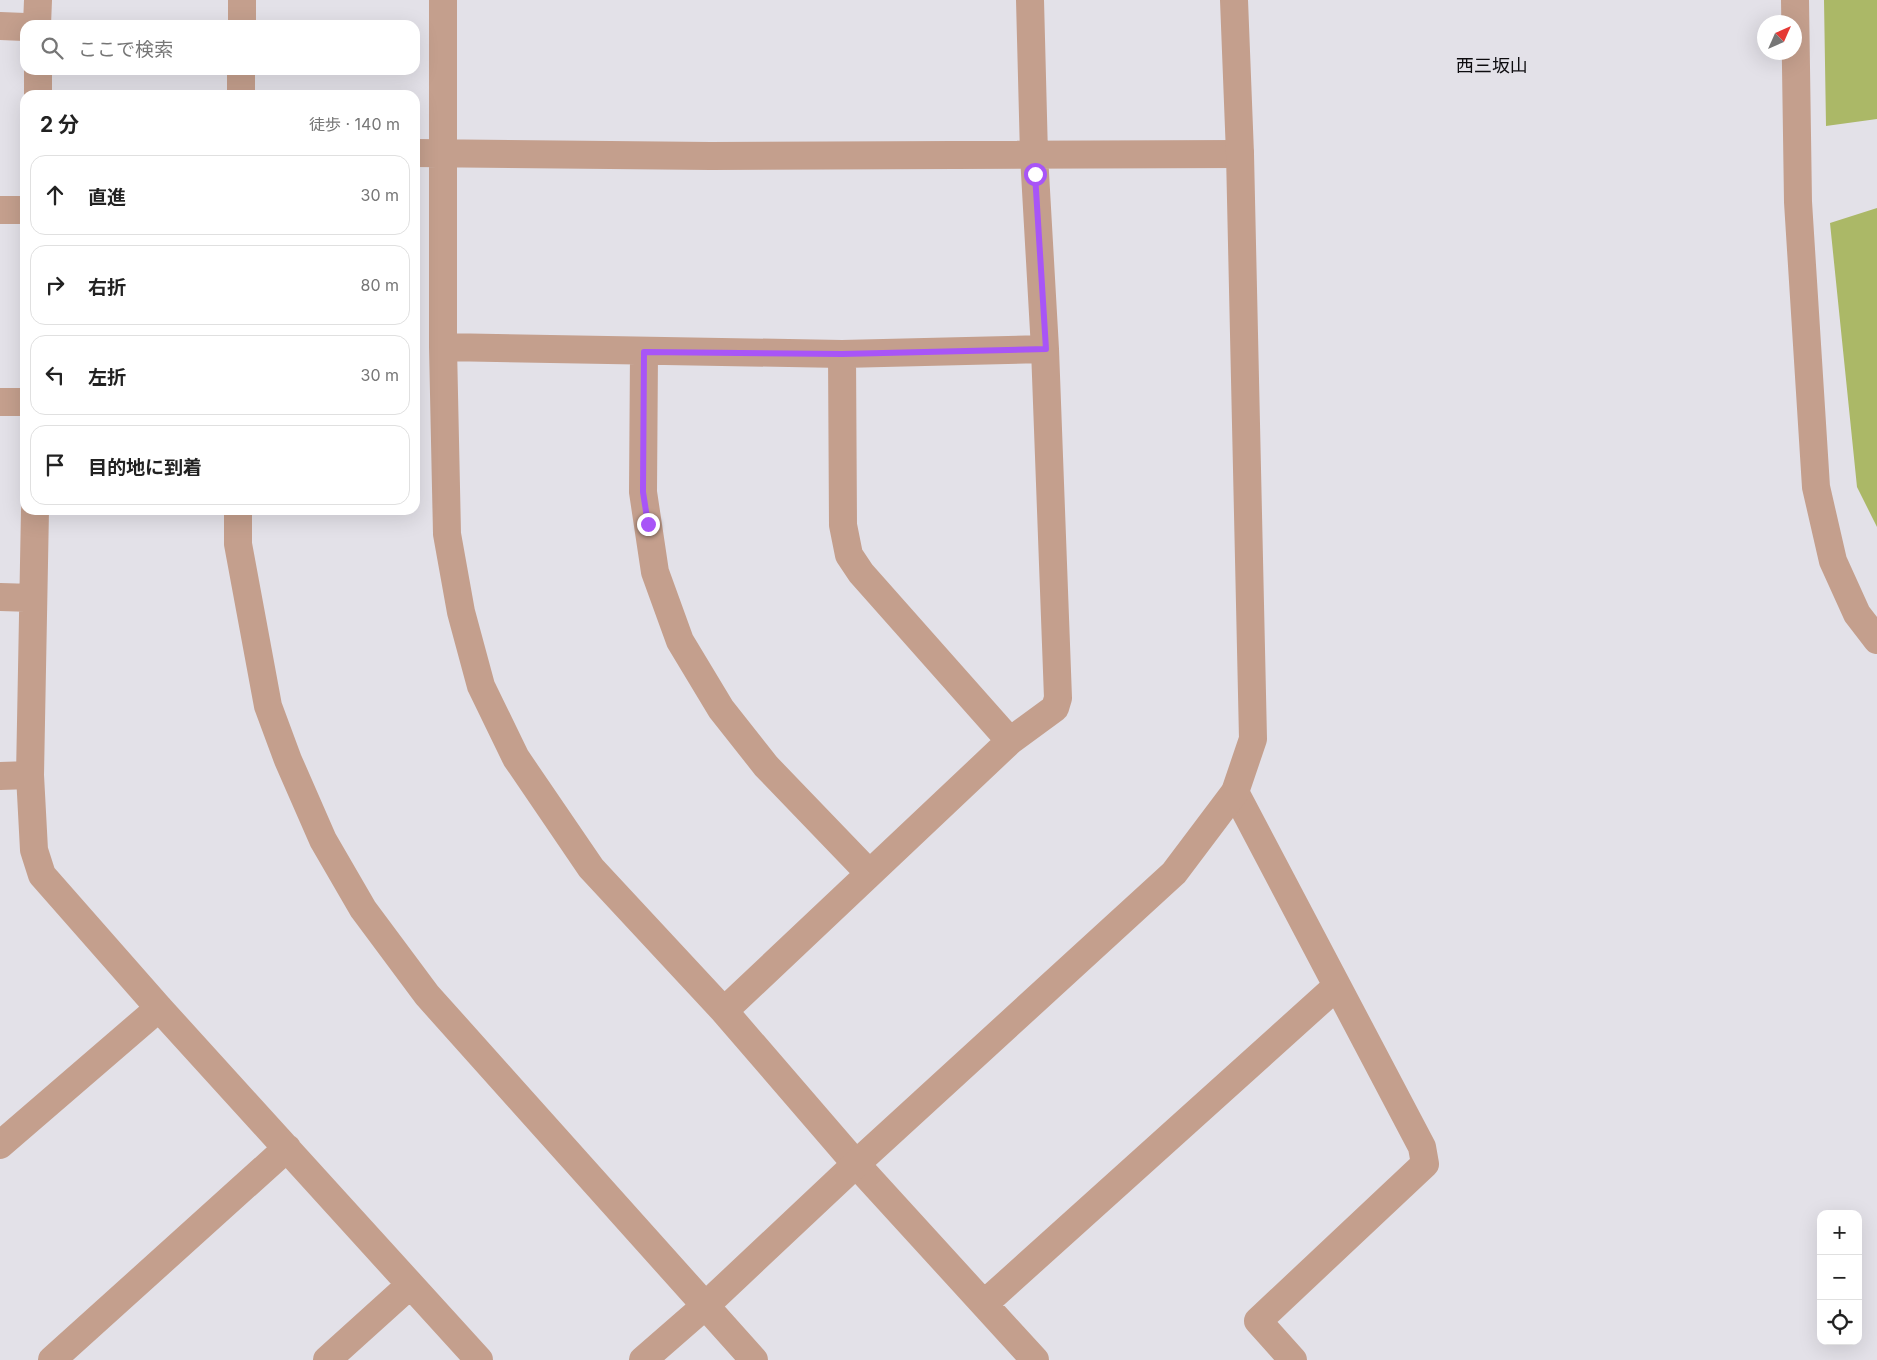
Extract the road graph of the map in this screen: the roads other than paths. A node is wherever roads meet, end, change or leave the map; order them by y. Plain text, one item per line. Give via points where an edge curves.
1 (38, 0) edge
2 (242, 0) edge
3 (443, 0) edge
4 (1030, 0) edge
5 (1234, 0) edge
6 (1795, 0) edge
7 (38, 20) edge
8 (242, 20) edge
9 (0, 26) edge
10 (20, 27) edge
11 (38, 75) edge
12 (241, 75) edge
13 (38, 90) edge
14 (241, 90) edge
15 (443, 152) junction
16 (420, 153) edge
17 (1240, 154) junction
18 (1034, 155) junction
19 (0, 210) edge
20 (20, 210) edge
21 (443, 347) junction
22 (1046, 349) junction
23 (644, 352) junction
24 (842, 354) junction
25 (0, 402) edge
26 (20, 402) edge
27 (35, 515) edge
28 (238, 515) edge
29 (0, 598) edge
30 (33, 598) junction
31 (1877, 640) edge
32 (1010, 741) junction
33 (30, 775) junction
34 (0, 776) edge
35 (1235, 792) junction
36 (869, 874) junction
37 (1337, 986) junction
38 (159, 1008) junction
39 (724, 1012) junction
40 (0, 1146) edge
41 (287, 1148) junction
42 (856, 1164) junction
43 (410, 1285) junction
44 (984, 1304) junction
45 (705, 1306) junction
46 (52, 1360) edge
47 (327, 1360) edge
48 (479, 1360) edge
49 (643, 1360) edge
50 (754, 1360) edge
51 (1035, 1360) edge
52 (1293, 1360) edge

1 - 7 street
2 - 8 street
3 - 15 street
4 - 18 street
5 - 17 street
6 - 31 street via 1798,202 1816,487 1833,561 1857,614
9 - 10 street
11 - 13 street
12 - 14 street
15 - 16 street
15 - 18 street via 711,156
15 - 21 street
17 - 18 street
17 - 35 street via 1253,739
18 - 22 street
19 - 20 street
21 - 23 street
21 - 39 street via 447,534 460,612 481,686 516,758 591,868
22 - 24 street
22 - 32 street via 1058,698 1056,708
23 - 24 street
23 - 36 street via 643,492 656,572 680,640 721,709 766,766
24 - 32 street via 843,525 849,555 860,573
25 - 26 street
27 - 30 street
28 - 45 street via 238,544 268,706 323,840 363,909 427,995
29 - 30 street
30 - 33 street
32 - 36 street
33 - 34 street
33 - 38 street via 34,850 42,875
35 - 37 street
35 - 42 street via 1174,873
36 - 39 street
37 - 44 street
37 - 52 street via 1422,1147 1425,1164 1258,1321
38 - 40 street
38 - 41 street
39 - 42 street
41 - 43 street
41 - 46 street
42 - 44 street
42 - 45 street
43 - 47 street
43 - 48 street
44 - 51 street
45 - 49 street
45 - 50 street

